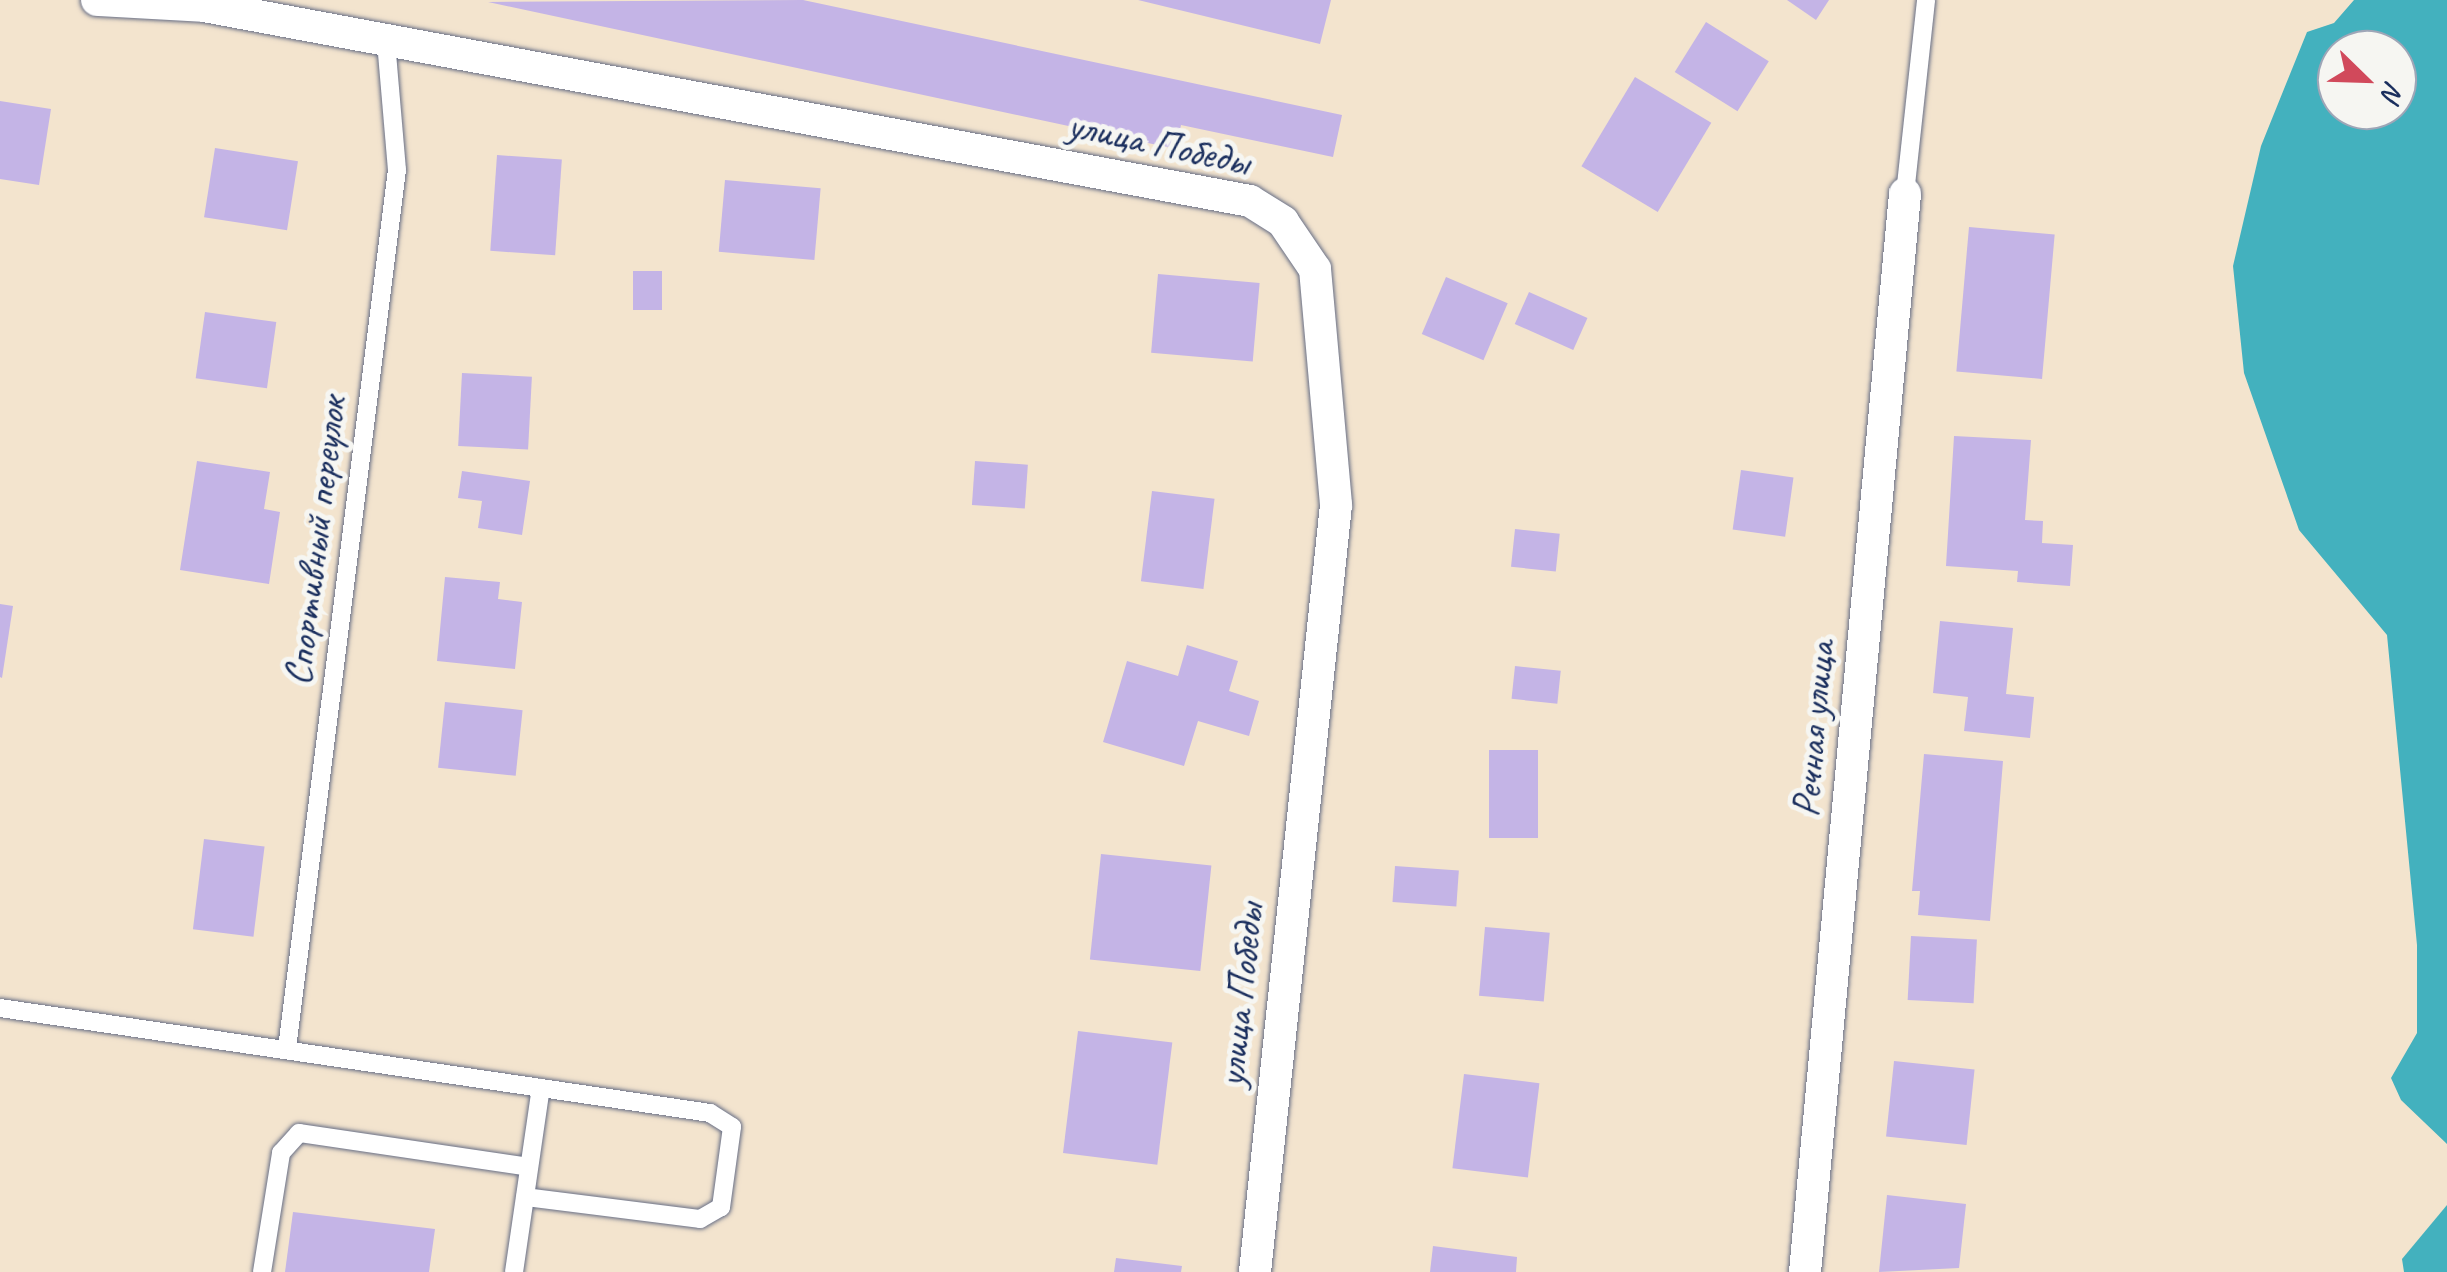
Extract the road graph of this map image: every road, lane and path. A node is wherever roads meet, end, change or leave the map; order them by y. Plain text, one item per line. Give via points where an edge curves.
1 (98, 0) edge
2 (1926, 0) edge
3 (204, 3) edge
4 (386, 41) junction
5 (1905, 194) joint
6 (0, 1008) edge
7 (287, 1048) junction
8 (541, 1088) junction
9 (529, 1167) junction
10 (525, 1197) junction
11 (262, 1272) edge
12 (514, 1272) edge
13 (1255, 1272) edge
14 (1805, 1272) edge

1 - 3 street, улица Победы
2 - 5 lane
3 - 4 street, улица Победы
4 - 7 lane, Спортивный переулок via 398,170
4 - 13 street, улица Победы via 1250,201 1282,222 1315,269 1336,505
5 - 14 street, Речная улица
6 - 7 lane
7 - 8 lane
8 - 9 lane
8 - 10 lane via 710,1113 732,1127 721,1206 700,1220
9 - 10 lane
9 - 11 lane via 300,1133 280,1154
10 - 12 lane

